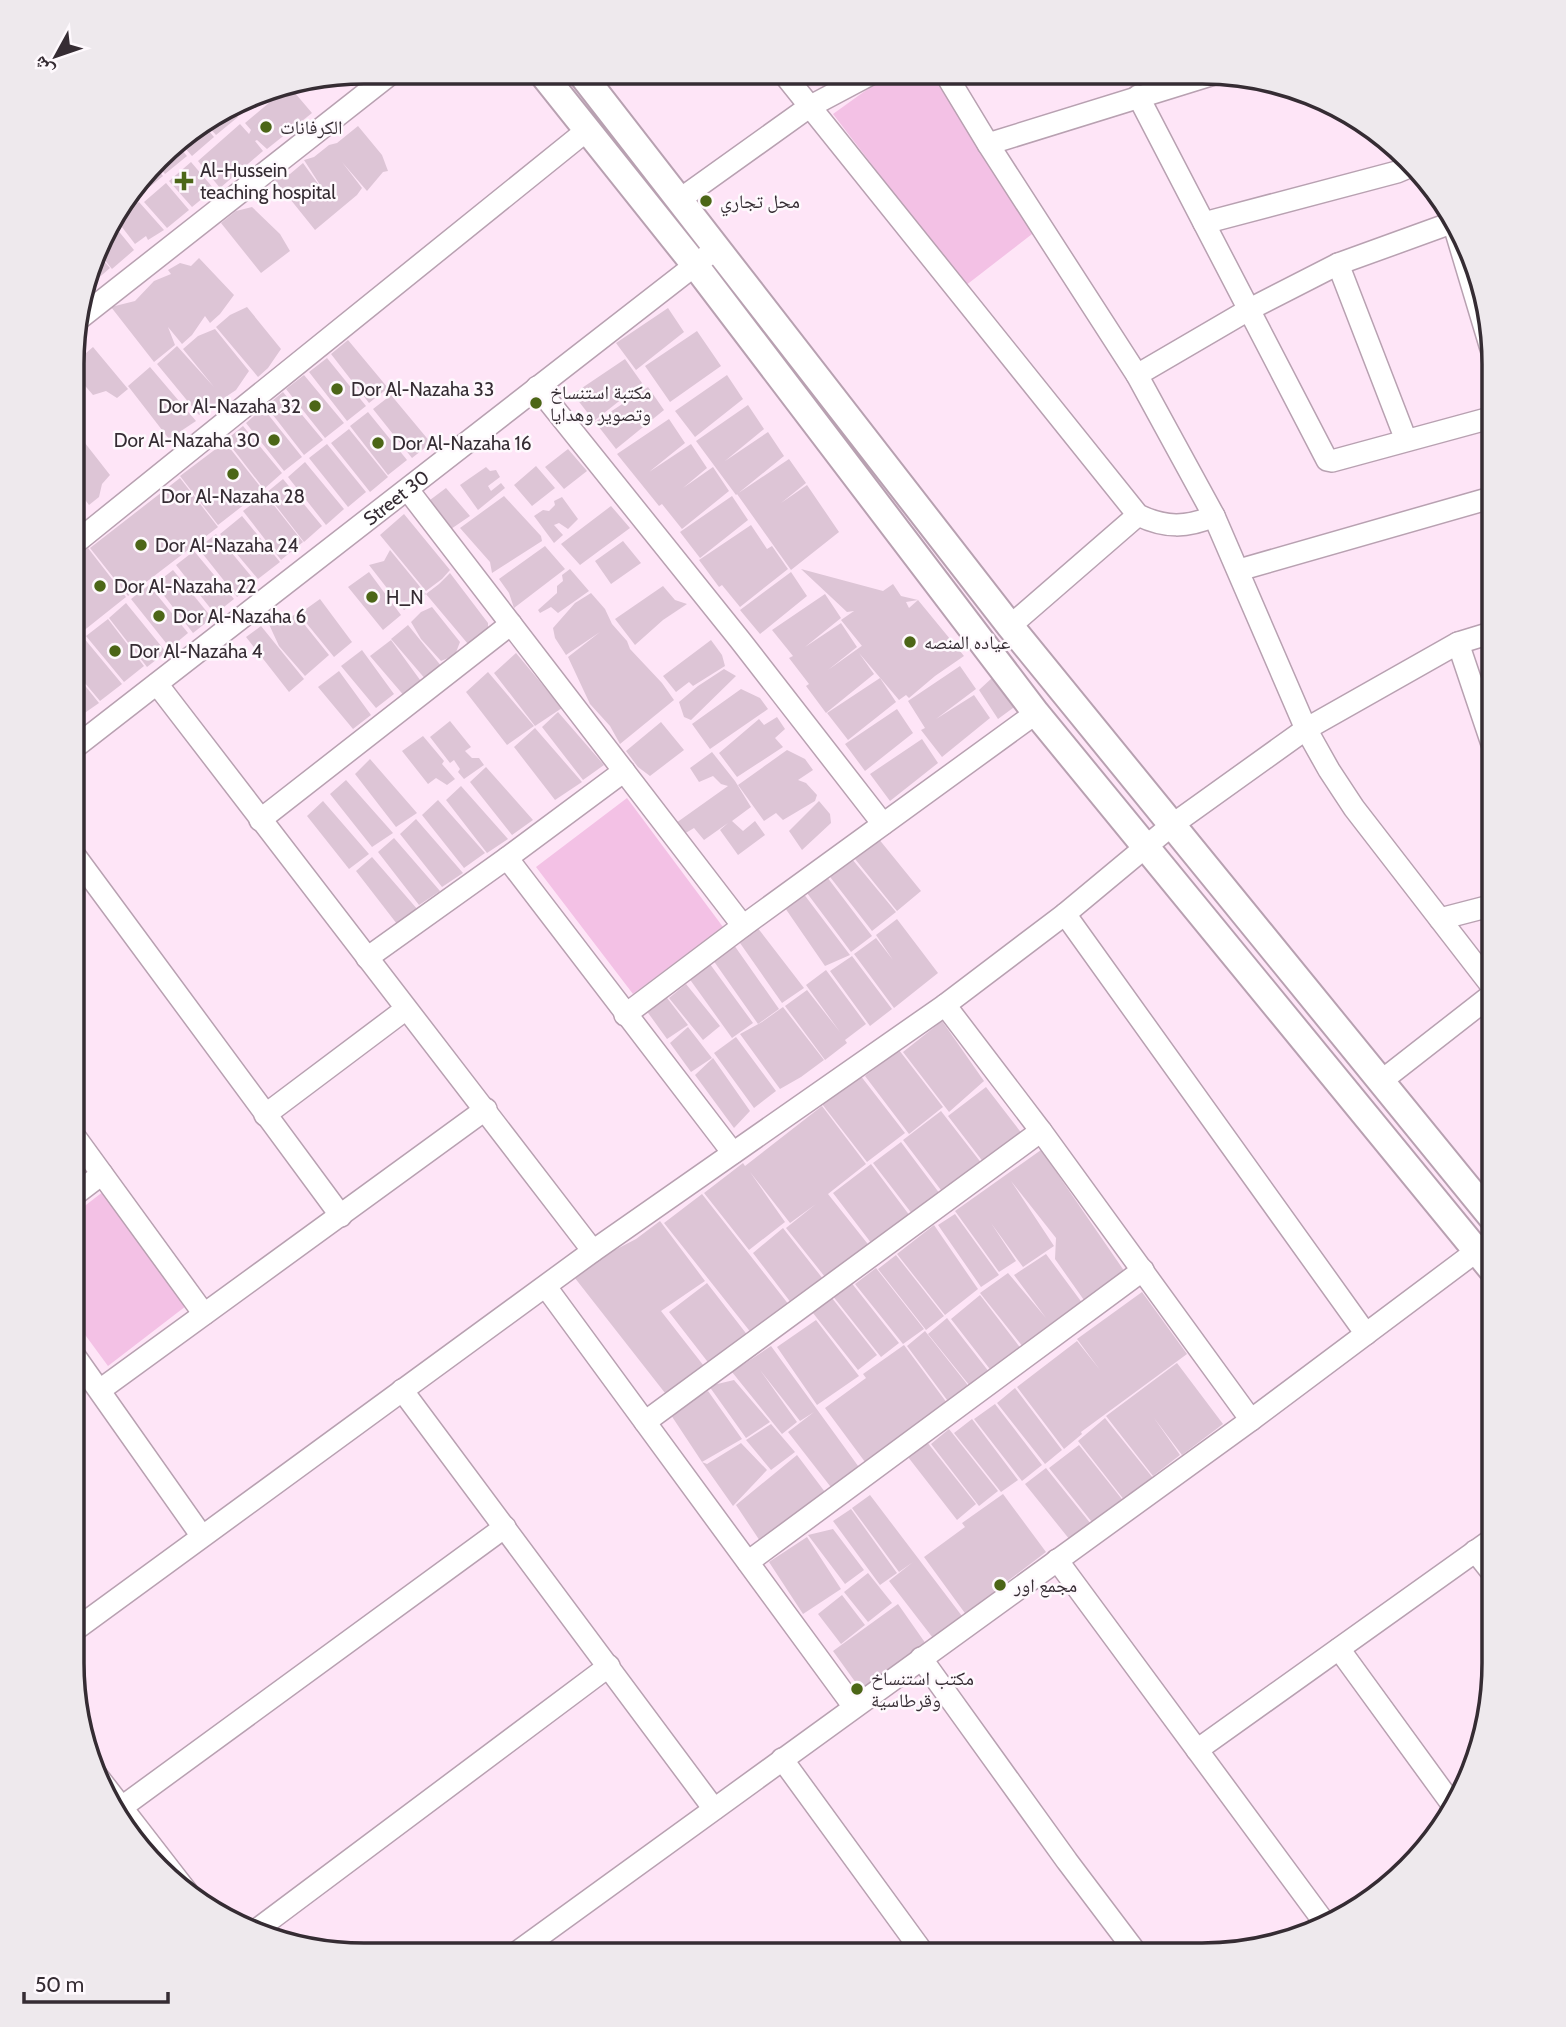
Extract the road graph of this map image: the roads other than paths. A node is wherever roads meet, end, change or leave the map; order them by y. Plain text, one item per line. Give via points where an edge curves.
1 (378, 84) edge
2 (550, 84) edge
3 (589, 84) edge
4 (791, 84) edge
5 (852, 84) edge
6 (951, 84) edge
7 (1179, 84) edge
8 (1138, 96) junction
9 (809, 107) junction
10 (586, 131) junction
11 (988, 144) junction
12 (1403, 169) edge
13 (679, 200) junction
14 (1204, 223) junction
15 (1446, 225) edge
16 (717, 248) junction
17 (1338, 264) junction
18 (695, 265) junction
19 (1250, 309) junction
20 (89, 311) edge
21 (1138, 375) junction
22 (537, 387) junction
23 (1482, 420) edge
24 (1406, 440) junction
25 (408, 490) junction
26 (1482, 501) edge
27 (1138, 515) junction
28 (1214, 516) junction
29 (84, 536) edge
30 (1239, 570) junction
31 (512, 624) junction
32 (1010, 626) junction
33 (1482, 636) edge
34 (1458, 643) junction
35 (157, 684) junction
36 (1036, 713) junction
37 (1482, 714) edge
38 (1306, 729) junction
39 (84, 740) edge
40 (624, 771) junction
41 (260, 820) junction
42 (883, 824) junction
43 (1172, 825) junction
44 (1145, 848) junction
45 (506, 859) junction
46 (84, 868) edge
47 (1482, 908) edge
48 (1065, 914) junction
49 (1440, 919) junction
50 (743, 926) junction
51 (367, 958) junction
52 (1482, 975) edge
53 (1482, 1001) edge
54 (945, 1004) junction
55 (406, 1010) junction
56 (625, 1015) junction
57 (1380, 1082) junction
58 (486, 1110) junction
59 (265, 1115) junction
60 (1041, 1131) junction
61 (84, 1149) edge
62 (733, 1153) junction
63 (102, 1174) junction
64 (84, 1188) edge
65 (1482, 1205) edge
66 (341, 1216) junction
67 (1482, 1247) edge
68 (593, 1251) junction
69 (1482, 1258) edge
70 (1143, 1270) junction
71 (545, 1287) junction
72 (204, 1314) junction
73 (1366, 1334) junction
74 (84, 1368) edge
75 (100, 1390) junction
76 (402, 1390) junction
77 (1251, 1420) junction
78 (645, 1422) junction
79 (505, 1527) junction
80 (201, 1535) junction
81 (1482, 1546) edge
82 (1475, 1551) junction
83 (1057, 1560) junction
84 (1482, 1560) edge
85 (748, 1562) junction
86 (84, 1623) edge
87 (1339, 1649) junction
88 (920, 1658) junction
89 (609, 1666) junction
90 (854, 1707) junction
91 (1197, 1750) junction
92 (782, 1759) junction
93 (1447, 1798) edge
94 (123, 1806) edge
95 (714, 1809) junction
96 (130, 1818) edge
97 (155, 1850) edge
98 (1320, 1917) edge
99 (264, 1924) edge
100 (530, 1943) edge
101 (915, 1943) edge
102 (1129, 1943) edge

1 - 20 street
2 - 10 street
3 - 13 street
4 - 9 street
5 - 9 street
6 - 11 street
7 - 8 street
8 - 11 street
8 - 14 street
9 - 13 street
9 - 27 street
10 - 18 street
10 - 29 street
11 - 21 street
12 - 14 street
13 - 16 street
14 - 19 street
15 - 17 street
16 - 18 street, Street 30
16 - 32 street
17 - 19 street
17 - 24 street
18 - 22 street, Street 30
18 - 36 street
19 - 21 street
19 - 24 street via 1327,460
21 - 28 street
22 - 25 street, Street 30
22 - 42 street
23 - 24 street
25 - 31 street
25 - 35 street, Street 30
26 - 30 street
27 - 28 street via 1168,526
27 - 32 street
28 - 30 street
30 - 38 street
31 - 40 street
31 - 41 street
32 - 43 street
33 - 34 street
34 - 37 street
34 - 38 street
35 - 39 street, Street 30
35 - 41 street
36 - 42 street
36 - 44 street
38 - 43 street
38 - 49 street via 1354,808
40 - 45 street
40 - 50 street
41 - 51 street
42 - 50 street
43 - 44 street
43 - 57 street
44 - 48 street
44 - 67 street
45 - 51 street
45 - 56 street
46 - 59 street
47 - 49 street
48 - 54 street
48 - 73 street
49 - 52 street
50 - 56 street
51 - 55 street
53 - 57 street
54 - 60 street
54 - 62 street
55 - 58 street
55 - 59 street
56 - 62 street
57 - 65 street
58 - 66 street
58 - 68 street
59 - 66 street
60 - 70 street
60 - 78 street
61 - 63 street
62 - 68 street
63 - 64 street
63 - 72 street
66 - 72 street
68 - 71 street
69 - 73 street
70 - 77 street
70 - 85 street
71 - 76 street
71 - 78 street
72 - 75 street
73 - 77 street
74 - 75 street
75 - 80 street
76 - 79 street
76 - 80 street
77 - 83 street
78 - 85 street
79 - 89 street
79 - 94 street
80 - 86 street
81 - 82 street
82 - 84 street
82 - 87 street
83 - 88 street
83 - 91 street
85 - 90 street
87 - 91 street
87 - 93 street
88 - 90 street
88 - 102 street
89 - 95 street
89 - 99 street
90 - 92 street
91 - 98 street
92 - 95 street
92 - 101 street
95 - 100 street
96 - 97 street

